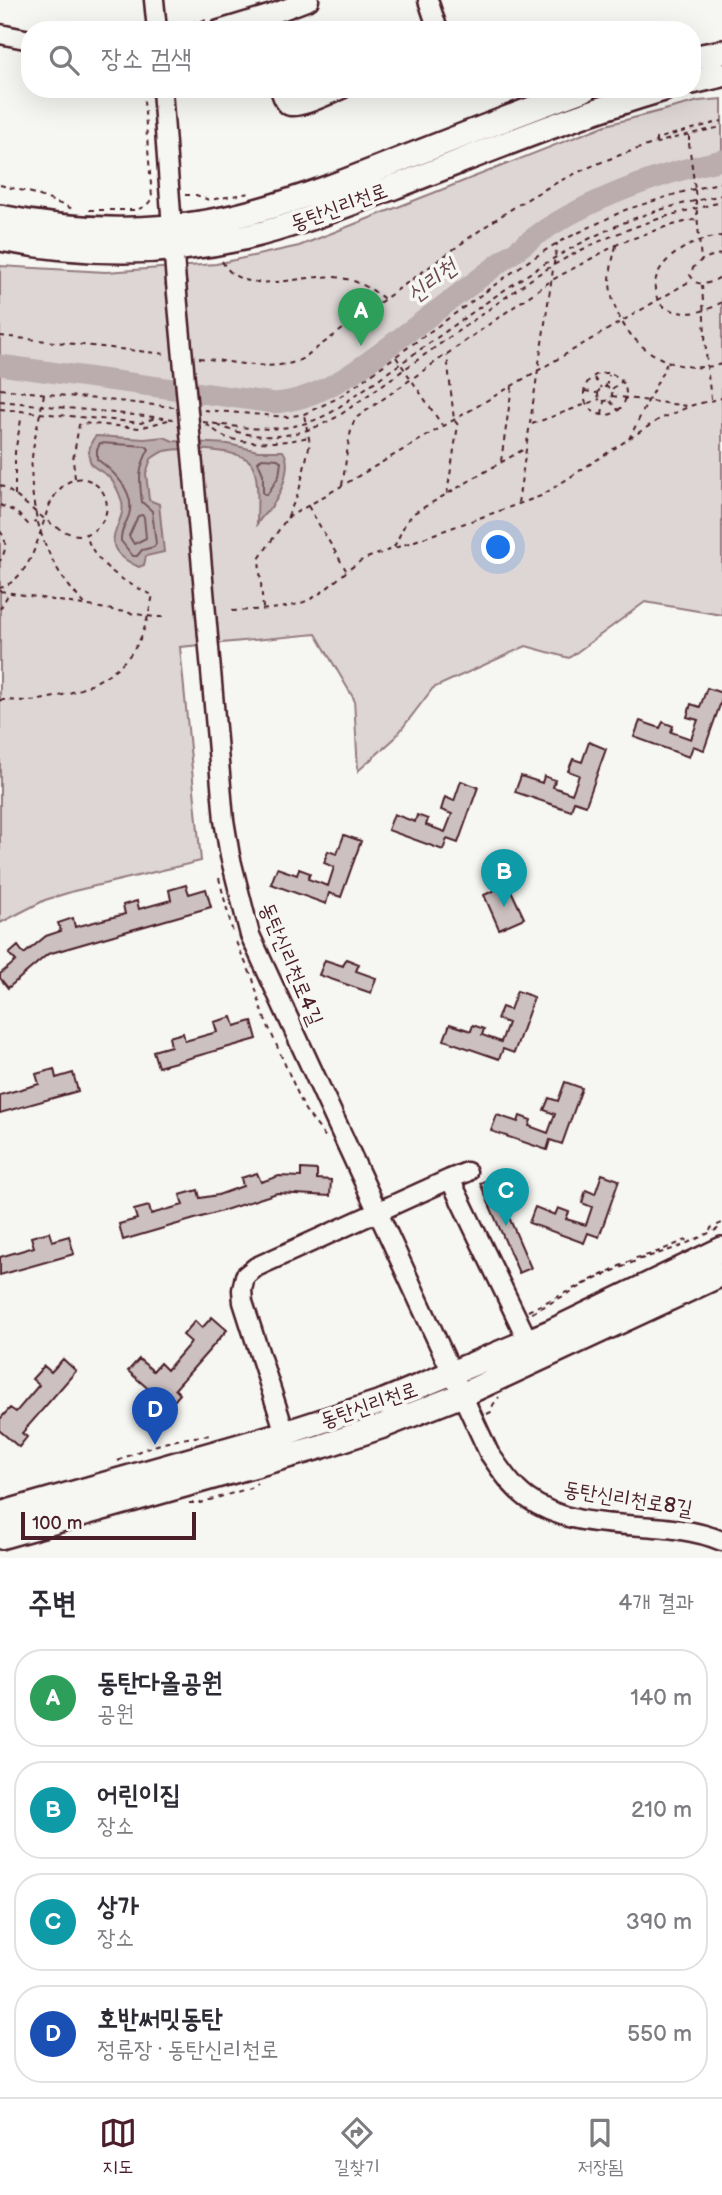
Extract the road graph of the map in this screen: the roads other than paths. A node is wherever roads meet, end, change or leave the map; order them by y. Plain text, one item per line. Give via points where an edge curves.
1 (155, 0) edge
2 (309, 0) edge
3 (428, 0) edge
4 (156, 21) edge
5 (268, 21) edge
6 (435, 21) edge
7 (4, 31) edge
8 (21, 37) edge
9 (722, 52) edge
10 (701, 56) edge
11 (722, 75) edge
12 (701, 80) edge
13 (163, 98) edge
14 (283, 98) edge
15 (320, 98) edge
16 (561, 98) edge
17 (636, 98) edge
18 (0, 216) edge
19 (174, 237) junction
20 (0, 239) edge
21 (467, 1172) dead end
22 (450, 1179) junction
23 (379, 1212) junction
24 (716, 1241) edge
25 (722, 1274) edge
26 (528, 1341) junction
27 (457, 1384) junction
28 (285, 1433) junction
29 (0, 1514) edge
30 (0, 1537) edge
31 (722, 1541) edge

1 - 4 street
2 - 5 street
3 - 6 street
7 - 8 street
9 - 10 main road
11 - 12 main road
13 - 19 street, 동탄신리천로4길
14 - 15 street via 297,107
16 - 19 main road, 동탄신리천로 via 294,199
17 - 19 main road, 동탄신리천로 via 293,225 242,238
18 - 19 main road, 동탄신리천로
19 - 20 main road, 동탄신리천로 via 119,251
19 - 23 street, 동탄신리천로4길, bridge via 224,820 238,891 250,934
21 - 22 street
22 - 23 street
22 - 26 street
23 - 27 street, 동탄신리천로4길
23 - 28 street via 245,1276 243,1303
24 - 26 main road, 동탄신리천로
25 - 27 main road, 동탄신리천로
26 - 27 main road, 동탄신리천로
27 - 28 main road, 동탄신리천로 via 384,1401
27 - 30 main road, 동탄신리천로 via 383,1426
27 - 31 street, 동탄신리천로8길 via 489,1453 527,1498 571,1517 681,1530
28 - 29 main road, 동탄신리천로

